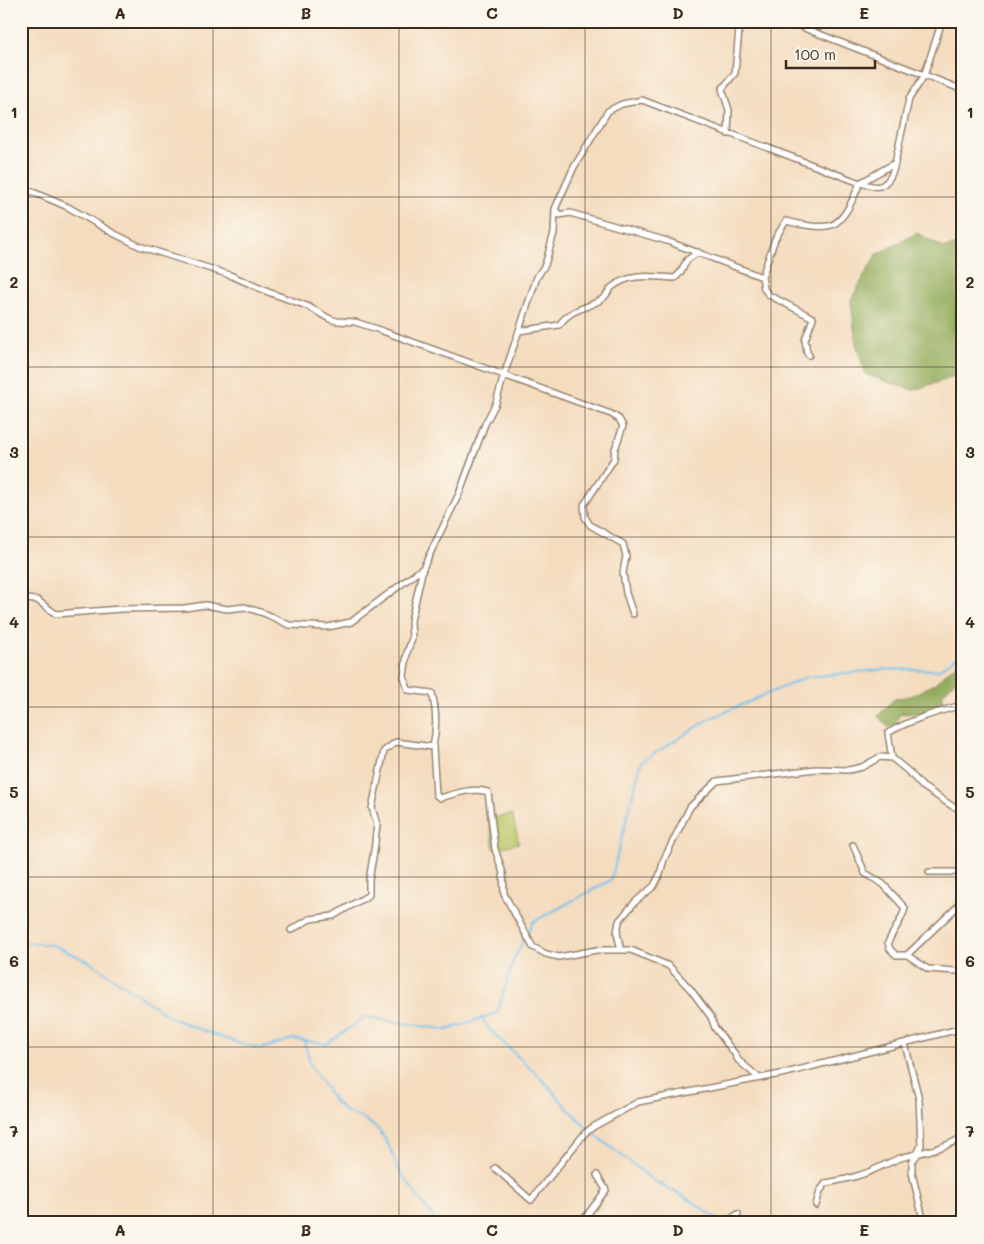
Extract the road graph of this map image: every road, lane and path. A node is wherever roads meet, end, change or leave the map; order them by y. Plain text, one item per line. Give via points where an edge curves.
1 (744, 21) edge
2 (786, 21) edge
3 (942, 21) edge
4 (924, 76) junction
5 (963, 90) edge
6 (728, 134) junction
7 (895, 163) junction
8 (860, 183) junction
9 (21, 187) edge
10 (555, 209) junction
11 (698, 252) junction
12 (762, 277) junction
13 (519, 331) junction
14 (810, 355) dead end
15 (504, 375) junction
16 (424, 568) junction
17 (21, 597) edge
18 (633, 614) dead end
19 (963, 710) edge
20 (433, 747) junction
21 (892, 758) junction
22 (962, 807) edge
23 (853, 845) dead end
24 (929, 872) dead end
25 (963, 872) edge
26 (963, 897) edge
27 (291, 930) dead end
28 (621, 950) junction
29 (907, 955) junction
30 (955, 971) dead end
31 (963, 1028) edge
32 (905, 1044) junction
33 (759, 1078) junction
34 (963, 1137) edge
35 (917, 1155) junction
36 (495, 1168) dead end
37 (597, 1175) dead end
38 (816, 1205) dead end
39 (738, 1214) dead end
40 (582, 1223) edge
41 (725, 1223) edge
42 (924, 1223) edge

1 - 6 street via 739,30 735,73 722,89 729,110
2 - 4 street
3 - 4 street
4 - 5 street
4 - 7 street via 909,99
6 - 8 street
6 - 10 street via 642,100 622,104 608,111 574,167
7 - 8 street
7 - 8 street via 894,171 880,186
8 - 12 street via 845,214 832,225 808,226 786,221 775,239
9 - 15 street via 68,207 139,246 230,275 307,306 330,319 355,322
10 - 11 street via 559,215 570,213
10 - 13 street via 554,233 545,265 537,277
11 - 12 street
11 - 13 street via 687,260 674,278 635,276 626,279 610,288 603,299 581,307 559,324
12 - 14 street via 769,295 812,318 805,340
13 - 15 street
15 - 16 street via 459,494
15 - 18 street via 610,414 623,426 614,459 584,505 590,525 623,544 626,556 623,573
16 - 17 street via 351,622 328,627 289,625 245,607 227,609 205,604 185,608 56,614 37,600
16 - 20 street via 411,621 412,638 404,677 408,690 432,693 437,729
19 - 21 street via 958,706 934,713 888,733
20 - 27 street via 396,742 384,751 372,808 377,824 369,895 333,916 310,920
20 - 28 street via 436,795 440,798 458,793 488,792 504,894 533,947 560,957 597,950
21 - 22 street via 922,786 952,806
21 - 28 street via 880,757 849,770 816,769 717,781 690,808 654,886 619,921 616,933
23 - 29 street via 865,872 883,884 905,908 903,918 888,943 896,955
24 - 25 street
26 - 29 street via 956,908
28 - 33 street via 631,950 669,966 711,1017 738,1060
29 - 30 street via 928,969
31 - 32 street
32 - 33 street
32 - 35 street via 919,1099 921,1145
33 - 36 street via 638,1102 585,1133 531,1200
34 - 35 street
35 - 38 street via 903,1157 861,1175 826,1183
35 - 42 street via 912,1162 912,1173
37 - 40 street via 606,1190
39 - 41 street

